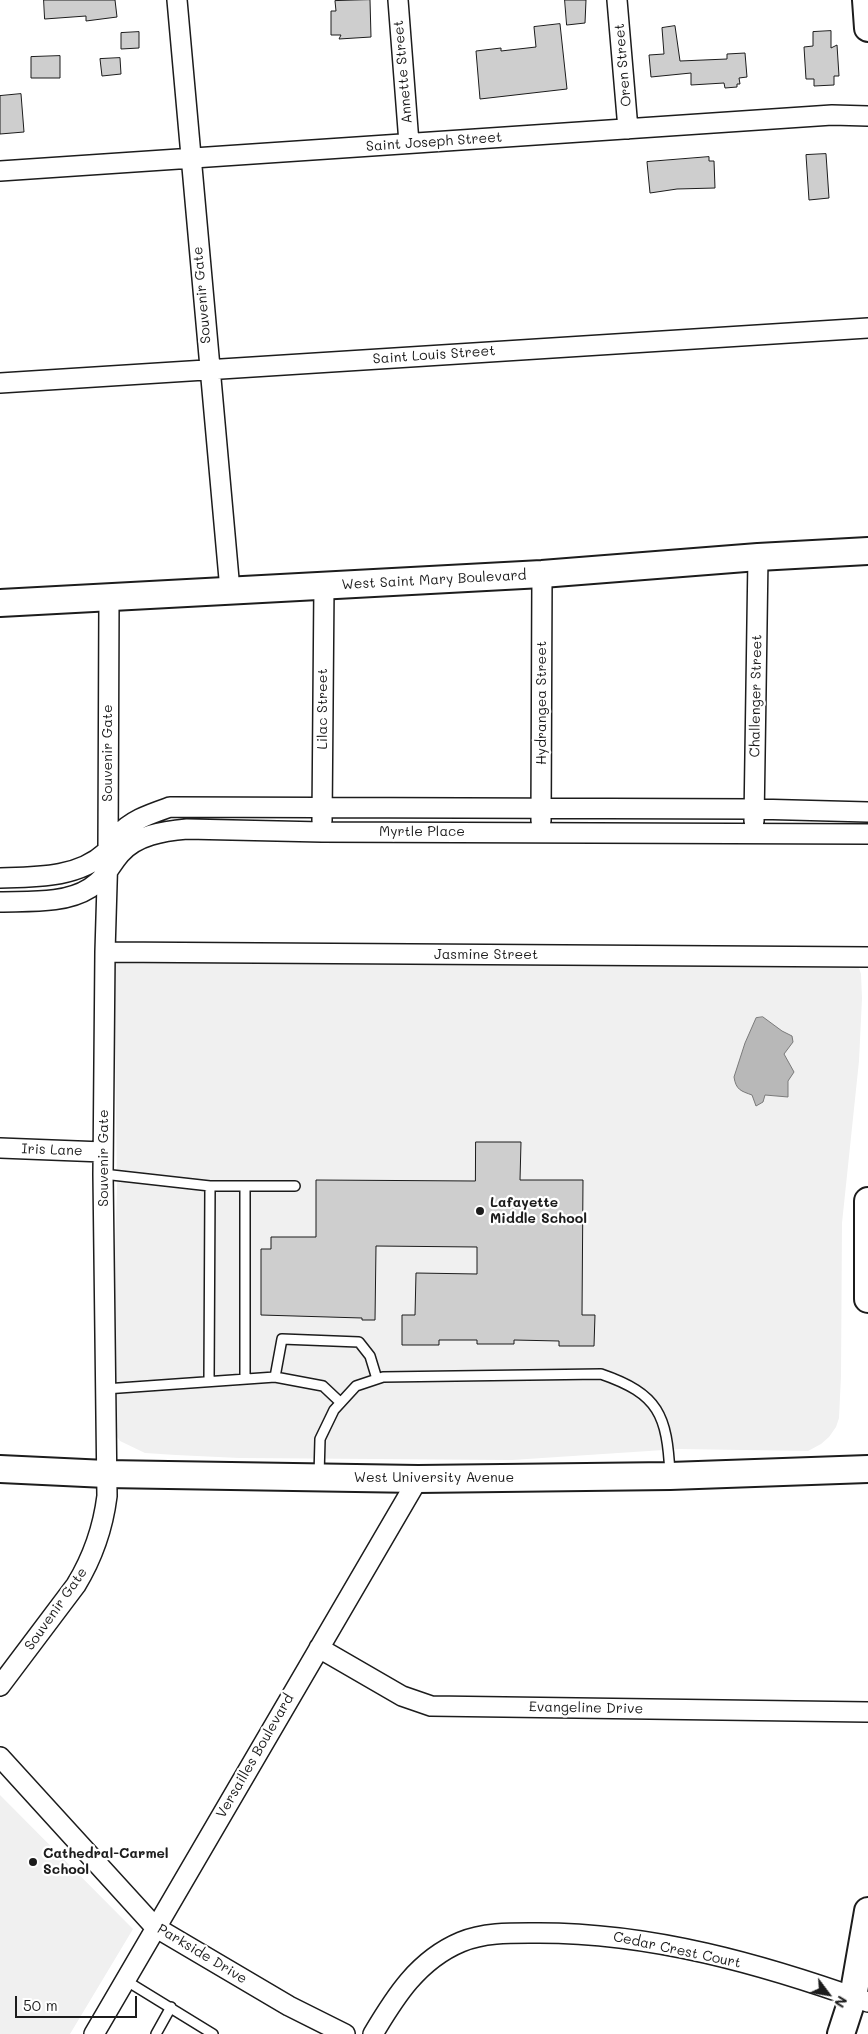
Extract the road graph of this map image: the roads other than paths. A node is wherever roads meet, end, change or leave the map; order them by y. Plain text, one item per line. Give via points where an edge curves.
1 (177, 0) edge
2 (398, 0) edge
3 (617, 0) edge
4 (866, 0) edge
5 (868, 28) edge
6 (868, 116) edge
7 (628, 129) junction
8 (409, 144) junction
9 (191, 158) junction
10 (0, 171) edge
11 (868, 328) edge
12 (209, 370) junction
13 (0, 383) edge
14 (868, 551) edge
15 (758, 557) junction
16 (542, 574) junction
17 (324, 586) junction
18 (230, 590) junction
19 (109, 598) junction
20 (0, 603) edge
21 (322, 808) junction
22 (541, 809) junction
23 (754, 810) junction
24 (868, 812) edge
25 (322, 832) junction
26 (540, 832) junction
27 (868, 834) edge
28 (754, 835) junction
29 (108, 851) junction
30 (107, 875) junction
31 (0, 878) edge
32 (0, 902) edge
33 (105, 952) junction
34 (868, 957) edge
35 (0, 1148) edge
36 (103, 1152) junction
37 (103, 1174) junction
38 (210, 1186) junction
39 (245, 1186) junction
40 (295, 1186) dead end
41 (868, 1201) edge
42 (868, 1299) edge
43 (275, 1377) junction
44 (377, 1378) junction
45 (245, 1379) junction
46 (210, 1381) junction
47 (105, 1388) junction
48 (340, 1402) junction
49 (0, 1468) edge
50 (868, 1469) edge
51 (106, 1474) junction
52 (670, 1476) junction
53 (318, 1478) junction
54 (418, 1479) junction
55 (319, 1648) junction
56 (0, 1686) edge
57 (868, 1712) edge
58 (0, 1758) edge
59 (868, 1911) edge
60 (155, 1927) junction
61 (125, 1980) junction
62 (860, 1999) edge
63 (172, 2007) junction
64 (210, 2033) edge
65 (94, 2034) edge
66 (156, 2034) edge
67 (345, 2034) edge
68 (373, 2034) edge
69 (842, 2034) edge

1 - 9 street, Souvenir Gate
2 - 8 street, Annette Street
3 - 7 street, Oren Street
4 - 5 main road
6 - 7 street, Saint Joseph Street via 832,115
7 - 8 street, Saint Joseph Street
8 - 9 street, Saint Joseph Street
9 - 10 street, Saint Joseph Street
9 - 12 street, Souvenir Gate
11 - 12 street, Saint Louis Street
12 - 13 street, Saint Louis Street
12 - 18 street, Souvenir Gate
14 - 15 main road, West Saint Mary Boulevard
15 - 16 main road, West Saint Mary Boulevard
15 - 23 street, Challenger Street
16 - 17 main road, West Saint Mary Boulevard
16 - 22 street, Hydrangea Street
17 - 18 main road, West Saint Mary Boulevard
17 - 21 street, Lilac Street
18 - 19 main road, West Saint Mary Boulevard
19 - 20 main road, West Saint Mary Boulevard
19 - 29 street, Souvenir Gate
21 - 22 street, Myrtle Place
21 - 25 street, Lilac Street
21 - 29 street, Myrtle Place via 170,807 128,825
22 - 23 street, Myrtle Place
22 - 26 street, Hydrangea Street
23 - 24 street, Myrtle Place
23 - 28 street, Challenger Street
25 - 26 street, Myrtle Place
25 - 30 street, Myrtle Place via 173,831 138,840 128,846
26 - 28 street, Myrtle Place
27 - 28 street, Myrtle Place
29 - 30 street, Souvenir Gate
29 - 31 street, Myrtle Place via 88,865 62,874
30 - 32 street, Myrtle Place via 89,889 62,898
30 - 33 street, Souvenir Gate
33 - 34 street, Jasmine Street
33 - 36 street, Souvenir Gate
35 - 36 street, Iris Lane
36 - 37 street, Souvenir Gate
37 - 38 lane
37 - 47 street, Souvenir Gate
38 - 39 lane
38 - 46 lane
39 - 40 lane
39 - 45 lane
41 - 42 main road
43 - 44 lane via 282,1339 359,1342 370,1356
43 - 45 lane
43 - 48 lane via 323,1386
44 - 48 lane via 356,1386
44 - 52 lane via 601,1374 644,1395 658,1413 668,1440
45 - 46 lane
46 - 47 lane
47 - 51 street, Souvenir Gate
48 - 53 lane via 320,1439
49 - 51 main road, West University Avenue
50 - 52 main road, West University Avenue
51 - 53 main road, West University Avenue
51 - 56 street, Souvenir Gate via 105,1511 97,1544 86,1568
52 - 54 main road, West University Avenue
53 - 54 main road, West University Avenue
54 - 55 street, Versailles Boulevard
55 - 57 street, Evangeline Drive via 402,1696 431,1706
55 - 60 street, Versailles Boulevard
58 - 60 street, Parkside Drive
59 - 62 main road
60 - 61 street, Versailles Boulevard
60 - 67 street, Parkside Drive via 281,2001
61 - 63 lane
61 - 65 street, Versailles Boulevard
62 - 68 street, Cedar Crest Court via 717,1956 638,1939 579,1933 514,1933 462,1942 428,1962 409,1979
62 - 69 main road
63 - 64 lane
63 - 66 lane

